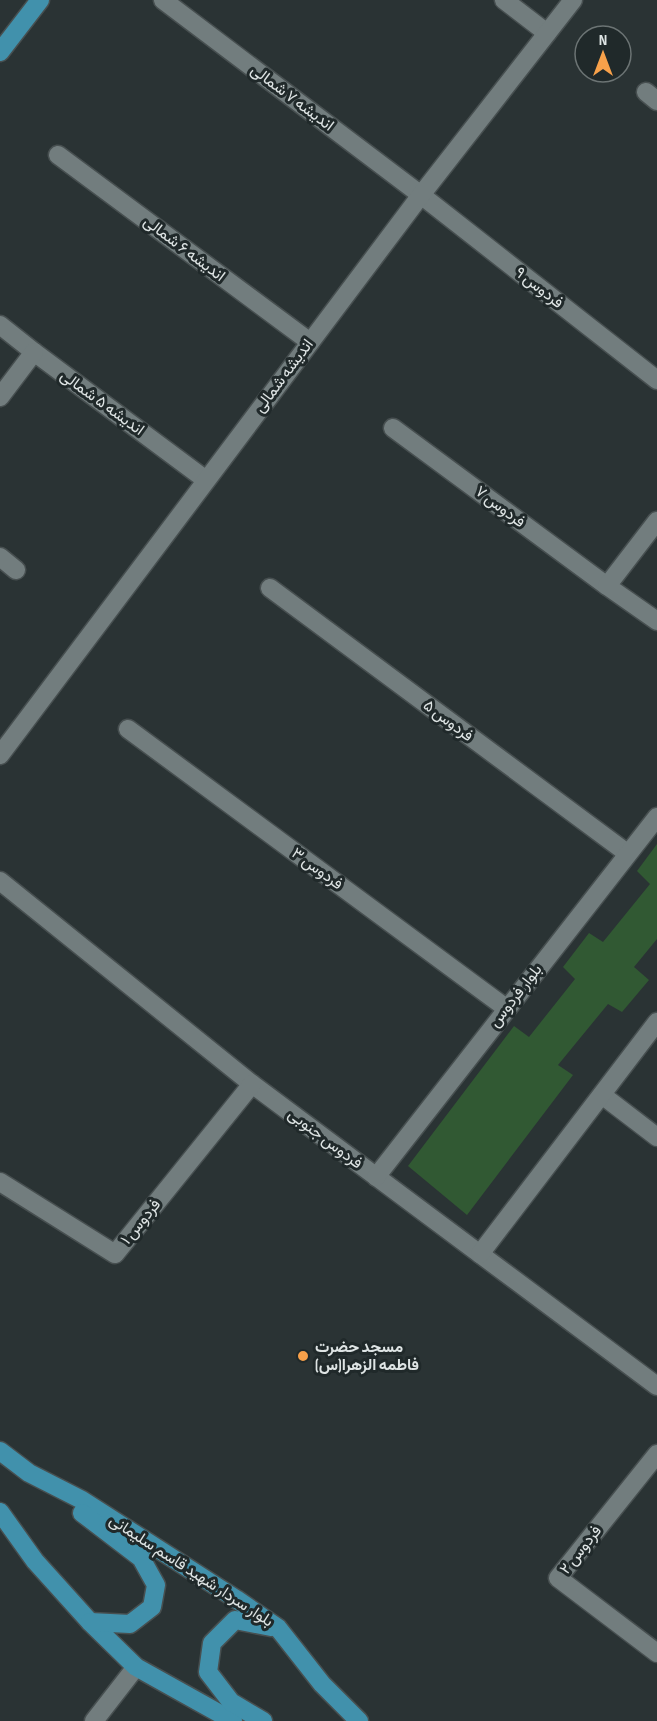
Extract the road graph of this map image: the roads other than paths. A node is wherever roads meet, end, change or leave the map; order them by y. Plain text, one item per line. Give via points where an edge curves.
1 (40, 0) edge
2 (163, 0) edge
3 (504, 0) edge
4 (573, 0) edge
5 (547, 33) junction
6 (0, 52) edge
7 (58, 155) dead end
8 (421, 195) junction
9 (0, 325) edge
10 (310, 342) junction
11 (34, 352) junction
12 (657, 380) edge
13 (0, 397) edge
14 (393, 428) dead end
15 (206, 480) junction
16 (657, 521) edge
17 (0, 557) edge
18 (16, 570) dead end
19 (607, 586) junction
20 (270, 588) dead end
21 (657, 621) edge
22 (128, 729) dead end
23 (0, 755) edge
24 (657, 817) edge
25 (627, 854) junction
26 (0, 881) edge
27 (506, 1008) junction
28 (657, 1022) edge
29 (252, 1084) junction
30 (602, 1095) junction
31 (657, 1137) edge
32 (376, 1177) junction
33 (0, 1182) edge
34 (480, 1254) junction
35 (657, 1386) edge
36 (0, 1451) edge
37 (657, 1454) edge
38 (29, 1473) junction
39 (0, 1512) edge
40 (90, 1622) junction
41 (278, 1628) junction
42 (657, 1653) edge
43 (136, 1666) junction
44 (94, 1721) edge
45 (233, 1721) edge
46 (262, 1721) edge
47 (358, 1721) edge

1 - 6 main road
2 - 8 street, اندیشه ۷ شمالی
3 - 5 street
4 - 5 street, اندیشه شمالی
5 - 8 street, اندیشه شمالی
7 - 10 street, اندیشه ۶ شمالی
8 - 10 street, اندیشه شمالی
8 - 12 street, فردوس ۹
9 - 11 street, اندیشه ۵ شمالی
10 - 15 street, اندیشه شمالی
11 - 13 street
11 - 15 street, اندیشه ۵ شمالی
14 - 19 street, فردوس ۷
15 - 23 street, اندیشه شمالی
16 - 19 street
17 - 18 street
19 - 21 street
20 - 25 street, فردوس ۵
22 - 27 street, فردوس ۳
24 - 25 street, بلوار فردوس
25 - 27 street, بلوار فردوس
26 - 29 street, فردوس جنوبی
27 - 32 street, بلوار فردوس
28 - 30 street
29 - 32 street, فردوس جنوبی
29 - 33 street, فردوس ۱ via 115,1254
30 - 31 street
30 - 34 street
32 - 34 street, فردوس جنوبی
34 - 35 street, فردوس جنوبی
36 - 38 main road, بلوار سردار شهید قاسم سلیمانی
37 - 42 street, فردوس ۲ via 558,1578
38 - 40 main road via 141,1558 156,1585 152,1607 130,1624
38 - 41 main road, بلوار سردار شهید قاسم سلیمانی via 82,1500
39 - 40 main road via 35,1561
40 - 43 main road
41 - 46 main road via 235,1620 212,1643 208,1672 231,1702
41 - 47 main road, بلوار سردار شهید قاسم سلیمانی via 322,1684
43 - 44 street
43 - 45 main road

